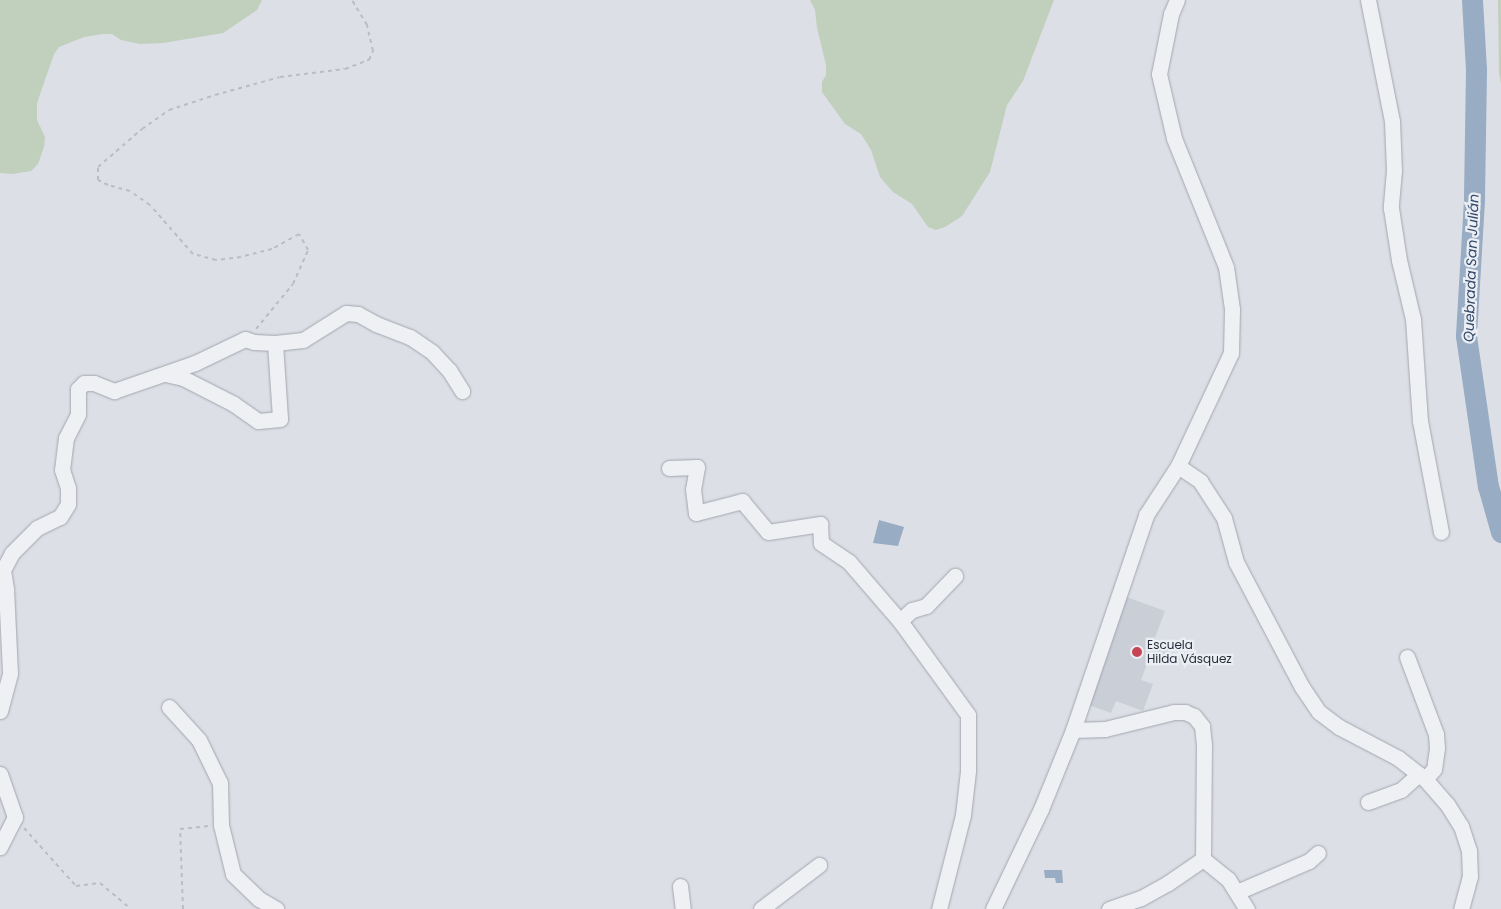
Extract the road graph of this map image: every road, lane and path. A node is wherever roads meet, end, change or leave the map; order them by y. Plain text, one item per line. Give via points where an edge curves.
1 (352, 0) edge
2 (1177, 0) edge
3 (1368, 0) edge
4 (245, 339) junction
5 (275, 343) junction
6 (165, 374) junction
7 (462, 391) dead end
8 (1178, 466) junction
9 (669, 468) dead end
10 (1440, 532) dead end
11 (955, 576) dead end
12 (900, 621) junction
13 (1407, 657) dead end
14 (168, 707) dead end
15 (0, 711) edge
16 (1073, 730) junction
17 (0, 774) edge
18 (1422, 777) junction
19 (1368, 802) dead end
20 (15, 817) junction
21 (221, 825) junction
22 (0, 847) edge
23 (1318, 853) dead end
24 (1203, 859) junction
25 (820, 865) dead end
26 (680, 886) dead end
27 (1237, 892) junction
28 (1119, 908) edge
29 (131, 909) edge
30 (183, 909) edge
31 (276, 909) edge
32 (683, 909) edge
33 (761, 909) edge
34 (939, 909) edge
35 (995, 909) edge
36 (1247, 909) edge
37 (1461, 909) edge

1 - 4 path via 367,25 374,51 369,60 345,69 280,77 170,110 142,129 98,168 98,180 130,190 150,205 193,254 216,260 241,257 272,248 299,234 308,250 293,284 267,318
2 - 8 street via 1171,14 1159,74 1174,138 1226,267 1232,309 1231,353
3 - 10 street via 1392,121 1394,170 1391,208 1412,318 1420,421
4 - 5 street
4 - 6 street
5 - 6 street via 280,419 258,422 225,400 182,378
5 - 7 street via 303,340 346,313 358,314 410,337 432,352
6 - 15 street via 114,391 84,382 78,389 78,414 66,438 62,470 68,488 68,504 60,517 37,528 12,553 3,570 10,673
8 - 16 street via 1146,514
8 - 18 street via 1200,481 1224,518 1236,562 1302,688 1319,712 1338,727 1398,758
9 - 12 street via 697,467 693,488 696,513 742,501 768,532 820,524 821,542 849,562
11 - 12 street via 926,606 912,610
12 - 34 street via 968,715 968,772 963,815
13 - 18 street via 1436,734 1434,769
14 - 21 street via 199,740 220,783
16 - 24 street via 1105,729 1174,712 1194,716 1202,726 1204,745
16 - 35 street
17 - 20 street
18 - 19 street via 1400,790
18 - 37 street via 1447,804 1461,826 1468,850 1470,876
20 - 22 street
20 - 29 path via 76,886 100,883
21 - 30 path via 180,829
21 - 31 street via 233,874 259,899
23 - 27 street via 1309,861
24 - 27 street via 1228,879
24 - 28 street via 1168,883
25 - 33 street
26 - 32 street
27 - 36 street

